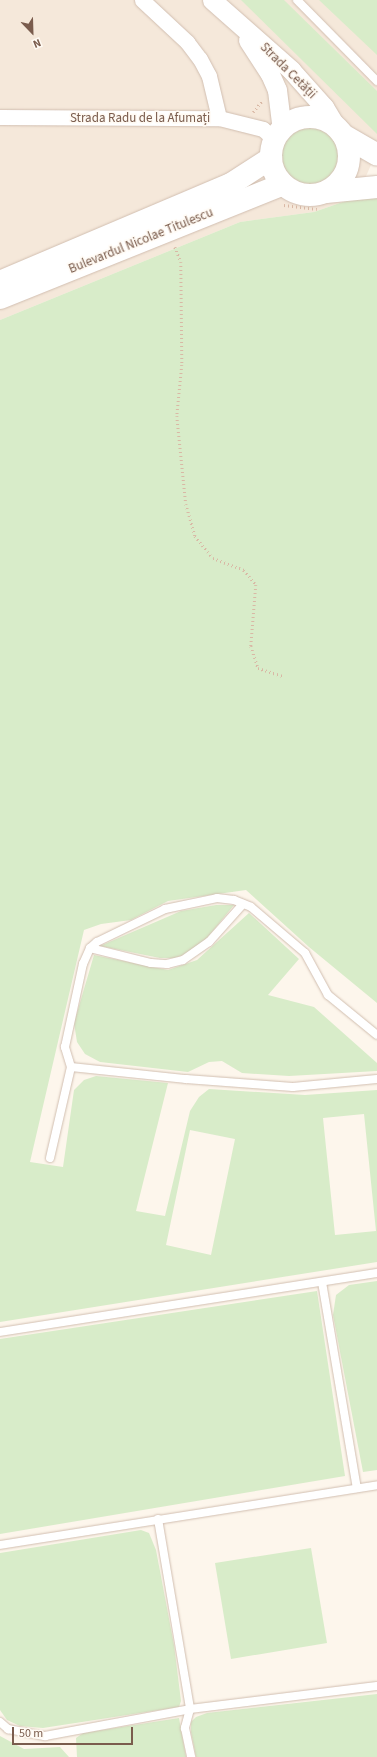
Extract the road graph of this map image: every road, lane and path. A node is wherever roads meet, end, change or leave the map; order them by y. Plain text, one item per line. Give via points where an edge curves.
1 (142, 0) edge
2 (212, 0) edge
3 (297, 0) edge
4 (234, 22) junction
5 (377, 81) edge
6 (278, 96) junction
7 (0, 117) edge
8 (219, 118) junction
9 (249, 123) junction
10 (339, 131) junction
11 (276, 143) junction
12 (377, 155) edge
13 (282, 184) junction
14 (377, 187) edge
15 (326, 192) junction
16 (174, 245) dead end
17 (0, 282) edge
18 (0, 298) edge
19 (283, 676) dead end
20 (243, 904) junction
21 (90, 948) junction
22 (377, 1035) edge
23 (71, 1067) junction
24 (377, 1079) edge
25 (50, 1158) dead end
26 (377, 1273) edge
27 (322, 1282) junction
28 (0, 1332) edge
29 (377, 1485) edge
30 (357, 1488) junction
31 (158, 1519) junction
32 (0, 1545) edge
33 (377, 1686) edge
34 (190, 1709) junction
35 (0, 1722) edge
36 (191, 1757) edge

1 - 8 street via 188,42 200,59 209,76
2 - 4 street, Strada Cetății
3 - 5 lane
4 - 6 street, Strada Cetății via 270,74
4 - 10 street, Strada Cetății via 291,70 324,107
6 - 9 path via 261,101 254,109
6 - 11 street, Strada Cetății
7 - 8 street, Strada Radu de la Afumați
8 - 9 street, Strada Radu de la Afumați
9 - 11 street, Strada Radu de la Afumați via 263,129
10 - 11 main road, Strada Cetății via 328,121 308,117 294,121
10 - 12 main road, Strada Cetății
10 - 15 main road, Strada Cetății via 349,152 346,171 341,180
11 - 13 main road, Strada Cetății via 275,172
11 - 17 main road, Bulevardul Nicolae Titulescu via 231,184
13 - 15 main road via 294,192 307,195
13 - 18 main road, Bulevardul Nicolae Titulescu
14 - 15 main road
16 - 19 path via 181,262 182,365 177,416 186,504 195,536 213,558 244,570 256,585 252,646 258,668
20 - 21 lane via 217,898 165,909 97,942
20 - 21 lane via 209,942 183,960 167,964 151,963
20 - 22 lane via 251,907 305,953 328,995
21 - 23 lane via 83,964 65,1047
23 - 24 lane via 293,1087
23 - 25 lane
26 - 27 lane
27 - 28 lane
27 - 30 lane
29 - 30 lane
30 - 31 lane
31 - 32 lane
31 - 34 lane
33 - 34 lane
34 - 35 lane via 45,1736 8,1729
34 - 36 lane via 185,1728

